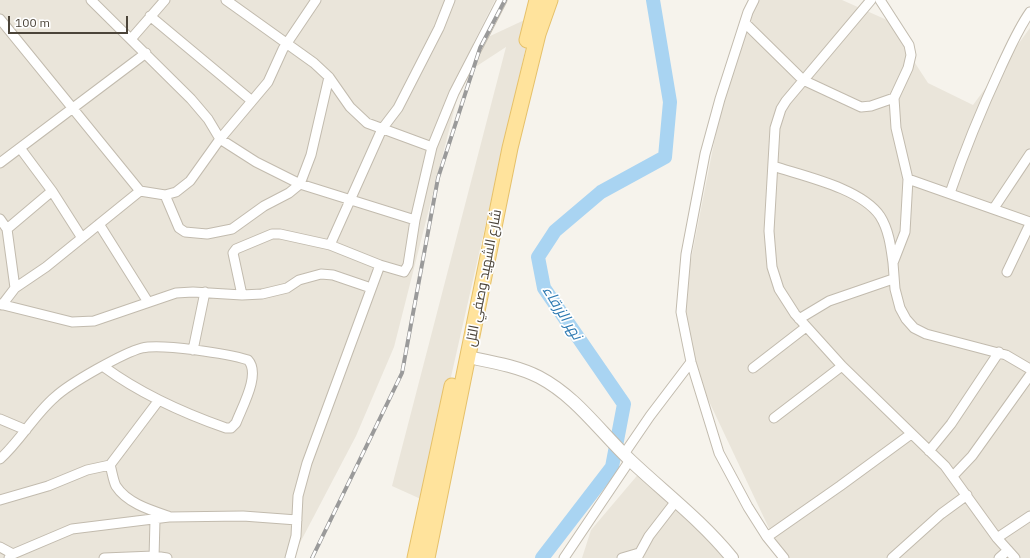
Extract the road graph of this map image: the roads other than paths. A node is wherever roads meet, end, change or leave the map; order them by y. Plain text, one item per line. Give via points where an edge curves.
1 (91, 0) edge
2 (165, 0) edge
3 (226, 0) edge
4 (316, 0) edge
5 (450, 0) edge
6 (502, 0) edge
7 (537, 0) edge
8 (550, 0) edge
9 (754, 0) edge
10 (871, 0) edge
11 (880, 0) edge
12 (1030, 12) edge
13 (150, 16) junction
14 (0, 20) edge
15 (745, 23) junction
16 (131, 38) junction
17 (287, 42) junction
18 (146, 54) junction
19 (329, 77) junction
20 (803, 80) junction
21 (894, 98) junction
22 (252, 101) junction
23 (73, 110) junction
24 (382, 129) junction
25 (220, 139) junction
26 (20, 148) junction
27 (432, 148) junction
28 (1030, 154) edge
29 (0, 163) edge
30 (773, 166) junction
31 (908, 179) junction
32 (300, 184) junction
33 (52, 191) junction
34 (140, 191) junction
35 (950, 193) junction
36 (165, 195) junction
37 (351, 200) junction
38 (994, 208) junction
39 (0, 220) edge
40 (415, 220) junction
41 (1030, 223) edge
42 (99, 224) junction
43 (7, 229) junction
44 (82, 238) junction
45 (330, 244) junction
46 (893, 263) junction
47 (380, 265) junction
48 (1007, 272) dead end
49 (893, 279) junction
50 (15, 288) junction
51 (371, 288) junction
52 (205, 292) junction
53 (242, 295) junction
54 (148, 302) junction
55 (1, 304) edge
56 (799, 319) junction
57 (806, 327) junction
58 (193, 350) junction
59 (999, 352) junction
60 (468, 357) junction
61 (691, 362) junction
62 (842, 366) junction
63 (104, 367) junction
64 (753, 368) dead end
65 (1030, 369) edge
66 (1030, 375) edge
67 (159, 400) junction
68 (774, 418) dead end
69 (0, 419) edge
70 (26, 430) junction
71 (911, 434) junction
72 (929, 451) junction
73 (624, 454) junction
74 (0, 459) edge
75 (110, 465) junction
76 (953, 476) junction
77 (967, 495) junction
78 (0, 500) edge
79 (676, 501) junction
80 (1030, 516) edge
81 (169, 517) junction
82 (155, 520) junction
83 (297, 520) junction
84 (767, 537) junction
85 (997, 538) junction
86 (0, 546) edge
87 (1008, 550) junction
88 (11, 556) edge
89 (638, 556) edge
90 (154, 557) edge
91 (104, 558) edge
92 (167, 558) edge
93 (290, 558) edge
94 (415, 558) edge
95 (427, 558) edge
96 (564, 558) edge
97 (622, 558) edge
98 (732, 558) edge
99 (784, 558) edge
100 (892, 558) edge
101 (999, 558) edge
102 (1015, 558) edge

1 - 16 street
2 - 13 street
3 - 17 street
4 - 17 street
5 - 24 street via 439,28 398,108
6 - 27 street via 454,93
7 - 94 main road, شارع الشهيد وصفي التل
8 - 60 main road, شارع الشهيد وصفي التل via 538,34 510,148
9 - 15 street
10 - 20 street
11 - 21 street via 911,50 910,64
12 - 35 street via 1020,27 986,100
13 - 16 street
13 - 22 street
14 - 23 street
15 - 20 street
15 - 61 street via 712,124 689,233 681,312
16 - 18 street
17 - 19 street
17 - 22 street via 270,78
18 - 23 street
18 - 25 street via 192,99
19 - 24 street via 359,117
19 - 32 street via 311,155
20 - 21 street via 861,107
20 - 30 street via 786,101 777,120
21 - 31 street via 896,128
22 - 25 street
23 - 26 street
23 - 34 street
24 - 27 street
24 - 37 street
25 - 32 street via 256,162
25 - 36 street via 190,180 176,192
26 - 29 street
26 - 33 street
27 - 40 street
28 - 38 street
30 - 46 street via 846,191 873,208 884,224
30 - 56 street via 769,231 772,267 779,289
31 - 35 street
31 - 46 street via 905,232
32 - 36 street via 232,229 207,234 185,232 179,228
32 - 37 street
33 - 43 street
33 - 44 street
34 - 36 street
34 - 42 street
35 - 38 street
37 - 40 street
37 - 45 street
38 - 41 street
39 - 43 street
40 - 47 street via 405,270 401,272
41 - 48 street
42 - 44 street
42 - 54 street
43 - 50 street
44 - 50 street
45 - 47 street
45 - 53 street via 272,234 236,249 233,256
46 - 49 street
47 - 51 street
49 - 56 street via 828,301
49 - 59 street via 900,308 914,328 937,338
50 - 55 street
51 - 53 street via 333,275 320,274 305,278 287,288
51 - 83 street via 307,463 298,496
52 - 53 street
52 - 54 street via 176,293
52 - 58 street
54 - 55 street via 94,321 83,322 72,322
56 - 57 street
57 - 62 street
57 - 64 street
58 - 63 street via 156,346 143,348
58 - 67 street via 248,360 251,364 254,370 253,378 234,426 226,428 191,416
59 - 65 street
59 - 72 street via 951,424
60 - 73 street via 538,376 571,398
60 - 95 main road, شارع الشهيد وصفي التل
61 - 73 street
61 - 84 street via 719,453
62 - 68 street
62 - 71 street
63 - 67 street
63 - 70 street via 54,397
66 - 76 street via 972,456
67 - 75 street
69 - 70 street
70 - 74 street
71 - 72 street
71 - 84 street
72 - 76 street
73 - 79 street
73 - 96 street
75 - 78 street via 87,470 48,486
75 - 81 street via 116,485 132,501
76 - 77 street
77 - 85 street
77 - 100 street via 940,514
79 - 89 street via 649,536
79 - 98 street via 703,525
80 - 85 street
81 - 82 street
81 - 83 street via 243,516
82 - 88 street via 72,529
82 - 90 street
83 - 93 street
84 - 99 street
85 - 87 street
86 - 88 street
87 - 101 street
87 - 102 street
89 - 97 street
90 - 91 street
90 - 92 street

